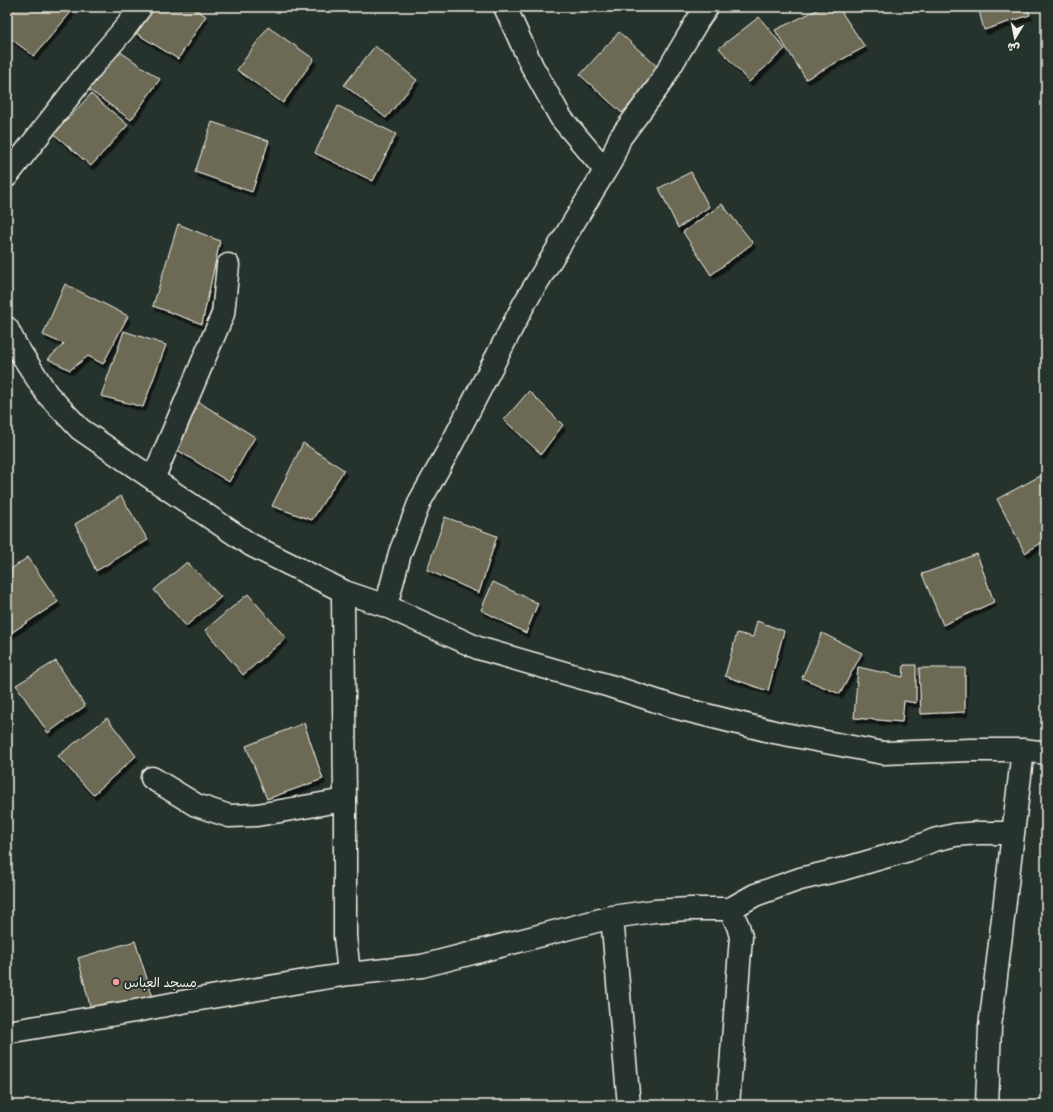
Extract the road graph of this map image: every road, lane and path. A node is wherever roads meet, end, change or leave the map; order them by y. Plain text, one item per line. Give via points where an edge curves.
1 (141, 7) edge
2 (505, 7) edge
3 (707, 7) edge
4 (605, 170) junction
5 (7, 176) edge
6 (228, 264) dead end
7 (7, 328) edge
8 (153, 479) junction
9 (345, 592) junction
10 (386, 606) junction
11 (1023, 750) junction
12 (1046, 754) edge
13 (152, 778) dead end
14 (345, 800) junction
15 (1013, 833) junction
16 (730, 909) junction
17 (612, 917) junction
18 (349, 974) junction
19 (7, 1032) edge
20 (629, 1105) edge
21 (728, 1105) edge
22 (987, 1105) edge

1 - 5 street
2 - 4 street via 532,66 561,118
3 - 4 street via 658,87 620,138
4 - 10 street via 524,304 420,501 400,553
6 - 8 street via 223,314
7 - 8 street via 47,394 80,429
8 - 9 street via 251,545
9 - 10 street
9 - 14 street
10 - 11 street via 478,648 678,708 774,732 883,753
11 - 12 street
11 - 15 street
13 - 14 street via 196,805 229,816 258,815
14 - 18 street via 345,936
15 - 16 street via 955,835 934,840 902,852 800,879 755,895
15 - 22 street via 990,1027
16 - 17 street via 654,911
16 - 21 street via 741,937
17 - 18 street via 422,966
17 - 20 street
18 - 19 street

